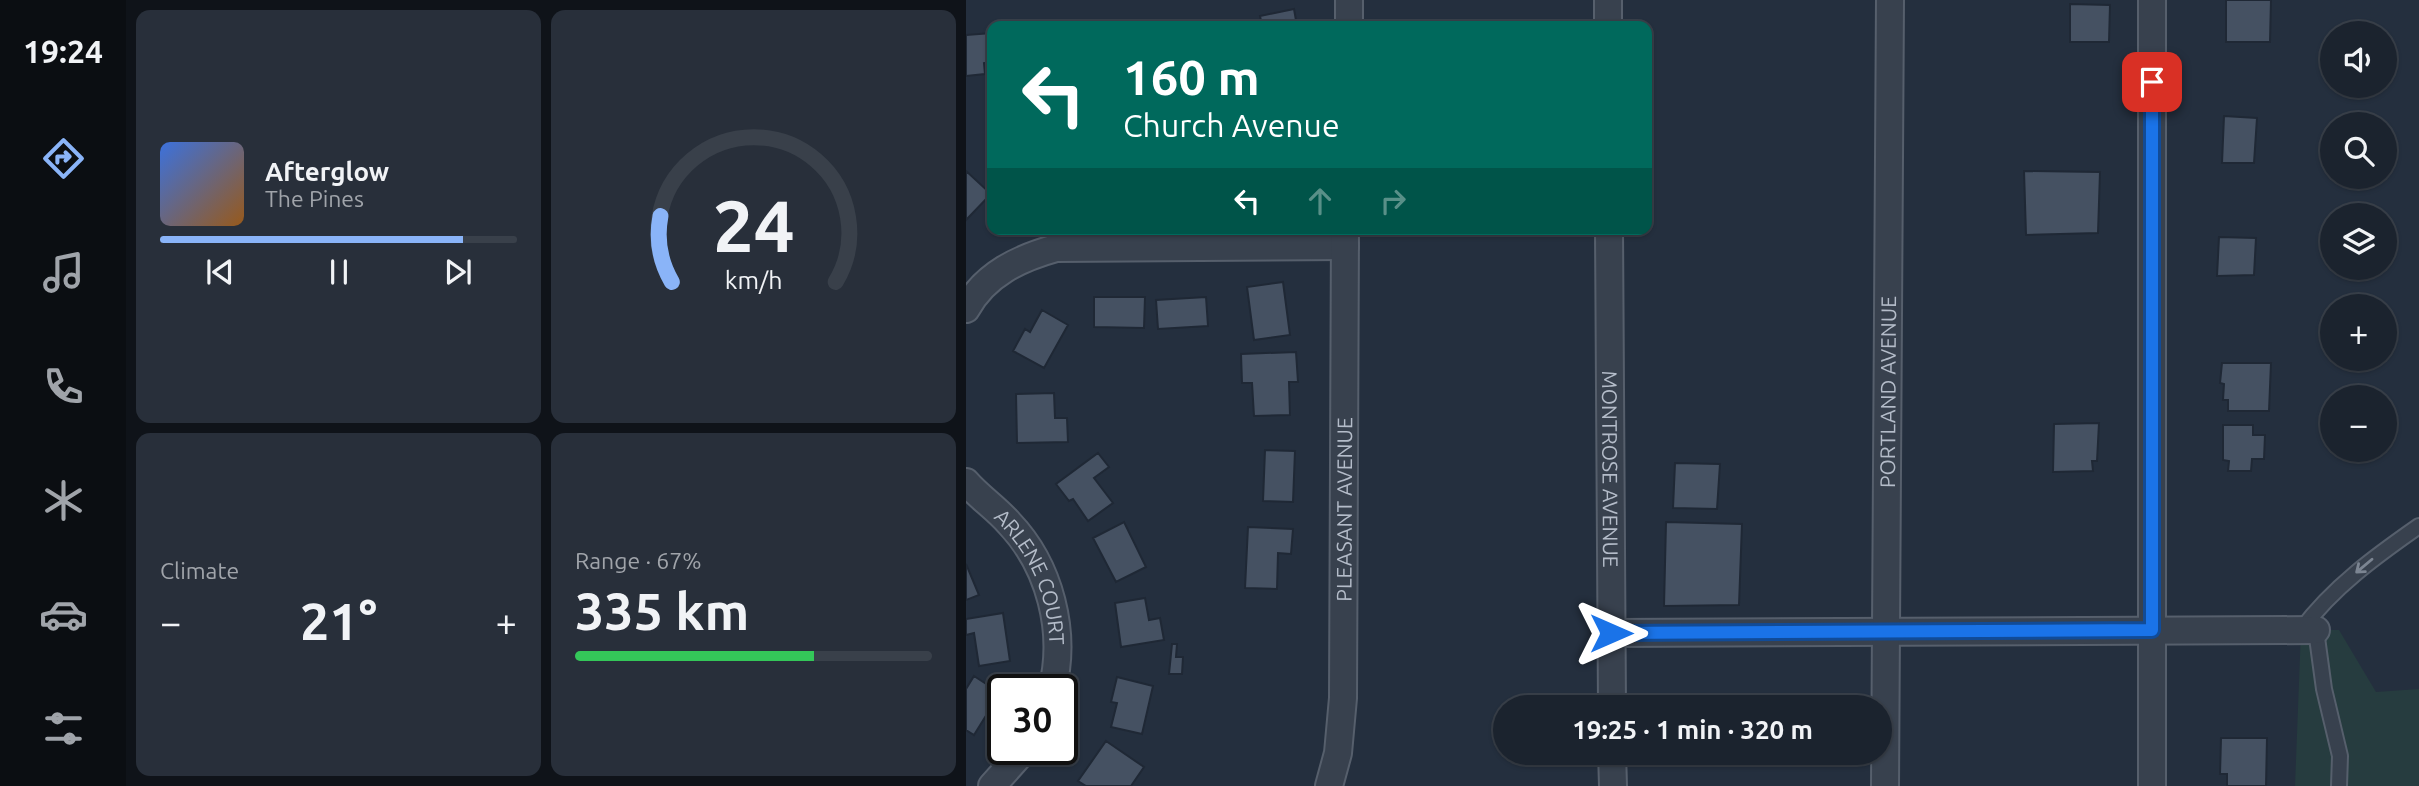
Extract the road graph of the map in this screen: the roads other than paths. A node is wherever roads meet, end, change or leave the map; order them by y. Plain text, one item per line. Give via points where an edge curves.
1 (1349, 0) edge
2 (1608, 0) edge
3 (1890, 0) edge
4 (2152, 0) edge
5 (1349, 21) edge
6 (1608, 21) edge
7 (1609, 235) edge
8 (1345, 238) edge
9 (966, 309) edge
10 (966, 482) edge
11 (2419, 526) edge
12 (2152, 630) junction
13 (2309, 630) junction
14 (1886, 631) junction
15 (1611, 633) junction
16 (1054, 674) edge
17 (1612, 695) edge
18 (1011, 765) edge
19 (1612, 765) edge
20 (992, 786) edge
21 (1329, 786) edge
22 (1613, 786) edge
23 (1885, 786) edge
24 (2152, 786) edge
25 (2339, 786) edge

1 - 5 street
2 - 6 street
3 - 14 street, PORTLAND AVENUE
4 - 12 street
7 - 15 street, MONTROSE AVENUE
8 - 9 street via 1056,248 1018,260 995,275
8 - 21 street, PLEASANT AVENUE via 1343,698 1338,753
10 - 16 street, ARLENE COURT via 1022,538 1041,571 1056,626
11 -> 13 lane via 2368,562 2318,608
12 - 13 street
12 - 14 street
12 - 24 street
13 - 25 lane via 2340,756
14 - 15 street
14 - 23 street, PORTLAND AVENUE
15 - 17 street, MONTROSE AVENUE
18 - 20 street
19 - 22 street

